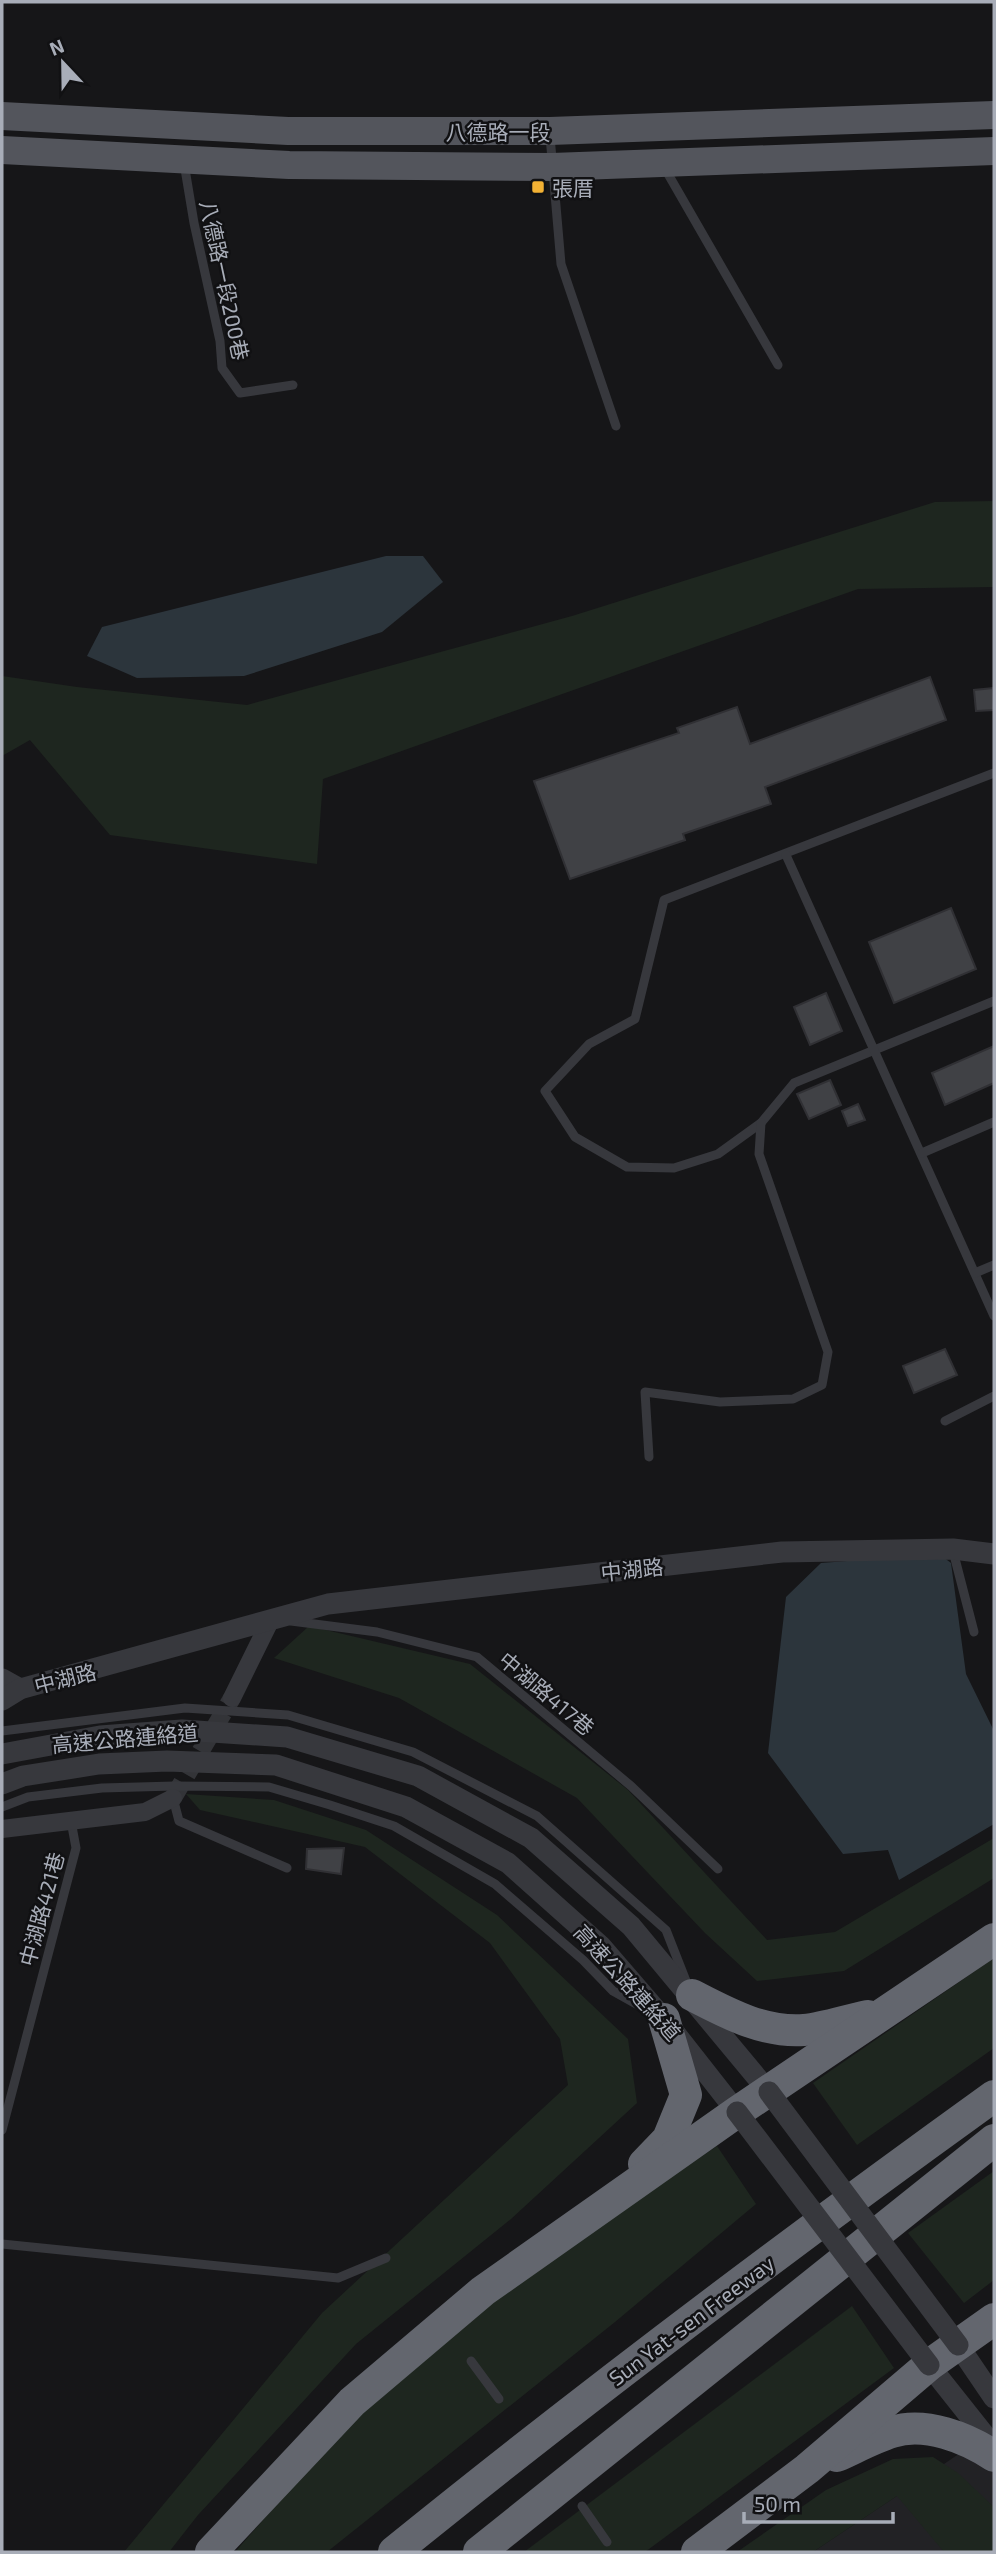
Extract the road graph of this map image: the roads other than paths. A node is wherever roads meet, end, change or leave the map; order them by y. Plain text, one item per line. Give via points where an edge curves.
1 (994, 115) edge
2 (2, 116) edge
3 (550, 131) junction
4 (2, 150) edge
5 (994, 151) edge
6 (183, 158) junction
7 (662, 163) junction
8 (552, 167) junction
9 (778, 365) dead end
10 (293, 385) dead end
11 (616, 426) dead end
12 (994, 773) edge
13 (786, 855) junction
14 (994, 1001) edge
15 (877, 1051) junction
16 (994, 1122) edge
17 (761, 1123) junction
18 (922, 1153) junction
19 (994, 1265) edge
20 (975, 1273) junction
21 (994, 1316) edge
22 (994, 1396) edge
23 (945, 1421) dead end
24 (649, 1457) dead end
25 (953, 1549) junction
26 (994, 1555) edge
27 (271, 1619) junction
28 (974, 1632) dead end
29 (11, 1684) edge
30 (232, 1698) tunnel mouth
31 (2, 1700) edge
32 (2, 1731) edge
33 (10, 1751) edge
34 (2, 1784) edge
35 (25, 1787) junction
36 (173, 1798) joint
37 (2, 1807) edge
38 (70, 1819) junction
39 (2, 1829) edge
40 (287, 1868) dead end
41 (718, 1869) dead end
42 (994, 1939) edge
43 (692, 1995) junction
44 (886, 2011) junction
45 (664, 2019) junction
46 (769, 2092) junction
47 (994, 2096) edge
48 (737, 2112) junction
49 (2, 2130) edge
50 (994, 2140) edge
51 (604, 2205) junction
52 (2, 2244) edge
53 (386, 2259) dead end
54 (994, 2319) edge
55 (958, 2345) junction
56 (471, 2361) dead end
57 (929, 2365) junction
58 (994, 2398) edge
59 (499, 2399) dead end
60 (994, 2447) edge
61 (994, 2456) edge
62 (807, 2469) junction
63 (582, 2505) dead end
64 (607, 2542) dead end
65 (211, 2552) edge
66 (394, 2552) edge
67 (479, 2552) edge
68 (696, 2552) edge

1 - 3 main road, 八德路一段
2 - 3 main road, 八德路一段 via 288,131
3 - 8 lane
4 - 6 main road, 八德路一段
5 - 7 main road, 八德路一段
6 - 8 main road, 八德路一段 via 289,165
6 - 10 lane, 八德路一段200巷 via 222,368 240,393
7 - 8 main road, 八德路一段
7 - 9 lane
8 - 11 lane via 561,264
12 - 13 lane
13 - 15 lane
13 - 17 lane via 664,900 635,1019 589,1044 545,1091 575,1137 627,1167 674,1168 718,1154
14 - 15 lane
15 - 17 lane via 794,1083
15 - 18 lane
16 - 18 lane
17 - 24 lane via 759,1154 828,1352 822,1385 793,1399 732,1402 645,1392
18 - 20 lane
19 - 20 lane
20 - 21 lane
22 - 23 lane
25 - 26 street, 中湖路
25 - 27 street, 中湖路 via 782,1552 328,1604
25 - 28 lane
27 - 29 street, 中湖路
27 - 30 street
27 - 41 lane, 中湖路417巷 via 377,1632 477,1657 631,1786
29 - 31 street, 中湖路
32 - 43 lane via 185,1708 288,1714 413,1752 537,1816 666,1930
33 - 43 street, 高速公路連絡道 via 100,1736 183,1730 287,1737 418,1776 531,1838 631,1926
34 - 35 street, 高速公路連絡道
35 - 37 lane
35 - 45 street, 高速公路連絡道 via 99,1764 276,1765 406,1807 508,1863 601,1946
36 - 38 street via 145,1812
36 - 40 lane via 179,1821
38 - 39 street
38 - 49 lane, 中湖路421巷 via 76,1848
42 - 44 highway
43 - 44 highway via 742,2021 774,2028 804,2030
43 - 46 street, 高速公路連絡道
44 - 46 highway
45 - 48 street, 高速公路連絡道
45 - 51 highway via 686,2095 668,2138
46 - 48 highway
46 - 55 street, 高速公路連絡道, bridge
47 - 66 highway, Sun Yat-sen Freeway via 823,2219 527,2444
48 - 51 highway
48 - 57 street, 高速公路連絡道, bridge
50 - 67 highway
51 - 65 highway via 484,2291 352,2402
52 - 53 lane via 338,2278
54 - 55 highway
55 - 57 highway
55 - 58 street, 高速公路連絡道
56 - 59 lane
57 - 60 street, 高速公路連絡道
57 - 62 highway
61 - 62 highway via 970,2439 937,2431 895,2431
62 - 68 highway
63 - 64 lane

